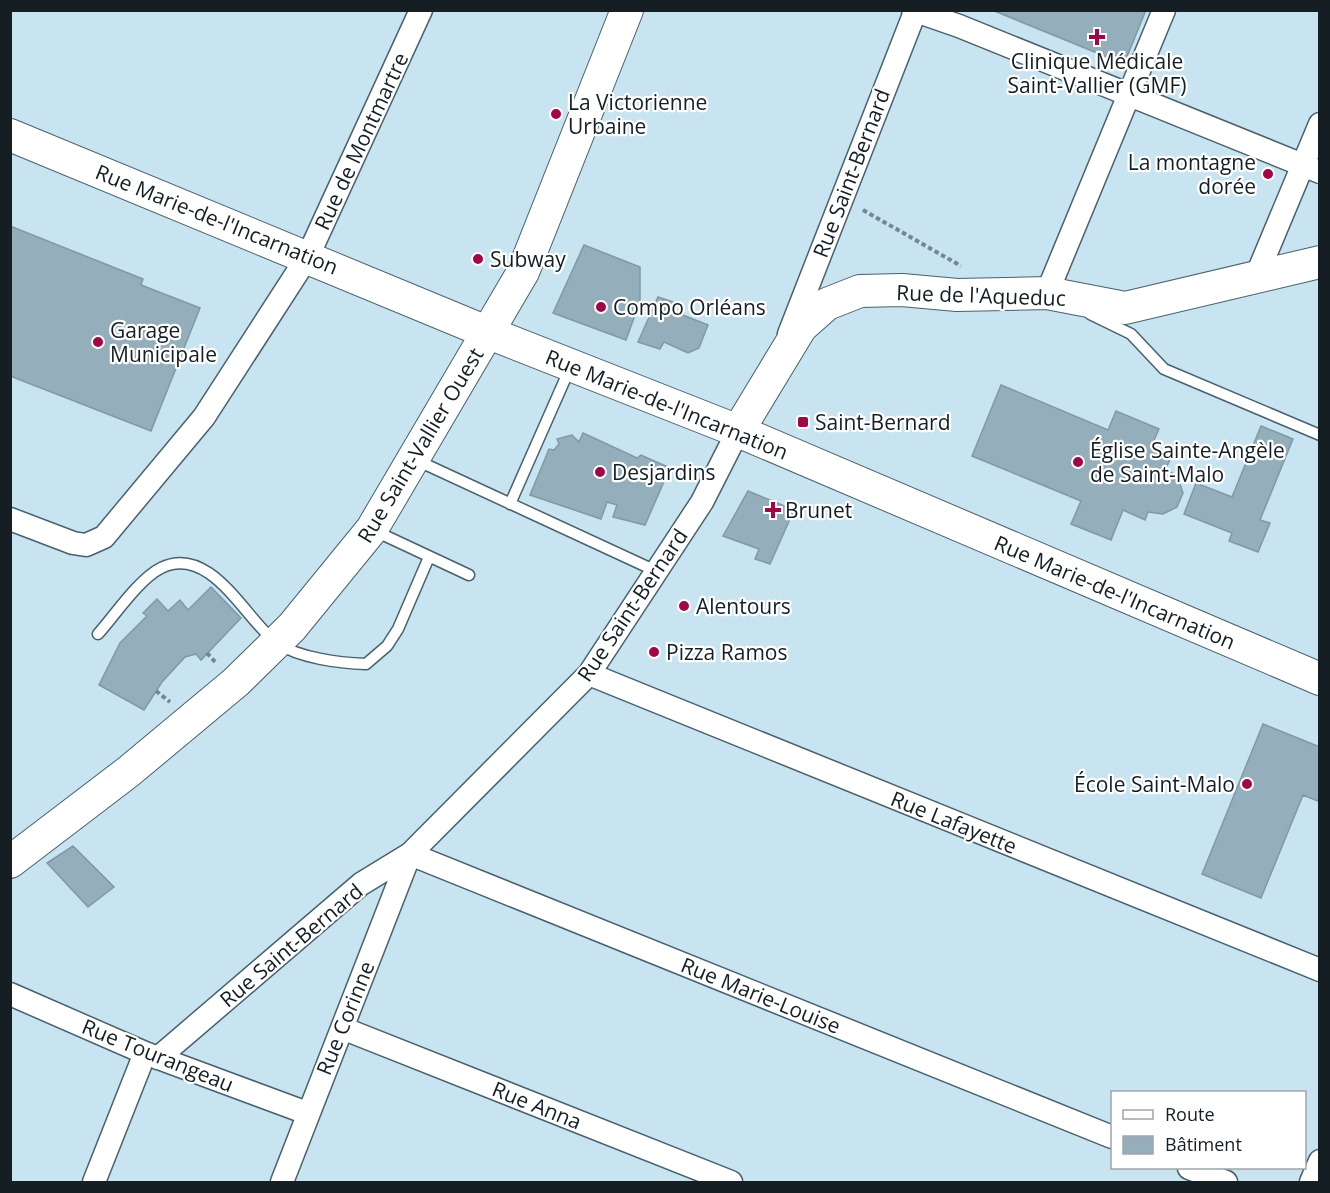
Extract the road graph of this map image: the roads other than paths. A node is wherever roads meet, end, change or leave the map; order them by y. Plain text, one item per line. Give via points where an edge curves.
1 (421, 10) edge
2 (627, 10) edge
3 (1164, 10) edge
4 (914, 11) edge
5 (963, 18) edge
6 (1128, 95) junction
7 (1320, 124) edge
8 (10, 135) edge
9 (1311, 169) edge
10 (308, 256) junction
11 (1320, 262) edge
12 (1256, 278) junction
13 (1047, 293) junction
14 (489, 333) junction
15 (571, 365) junction
16 (777, 365) junction
17 (738, 431) junction
18 (1320, 435) edge
19 (413, 458) junction
20 (510, 504) junction
21 (10, 519) edge
22 (372, 529) junction
23 (429, 557) junction
24 (656, 571) junction
25 (469, 575) dead end
26 (98, 634) dead end
27 (277, 643) junction
28 (589, 674) junction
29 (1320, 679) edge
30 (410, 854) junction
31 (10, 862) edge
32 (1320, 970) edge
33 (10, 994) edge
34 (342, 1028) junction
35 (152, 1056) junction
36 (307, 1113) junction
37 (1111, 1136) edge
38 (1320, 1161) edge
39 (1194, 1169) edge
40 (690, 1175) edge
41 (94, 1182) edge
42 (282, 1182) edge
43 (731, 1182) edge
44 (1226, 1182) edge
45 (1311, 1182) edge

1 - 10 street, Rue de Montmartre
2 - 14 street, Rue Saint-Vallier Ouest via 523,272
3 - 6 street
4 - 5 street
4 - 16 street, Rue Saint-Bernard
5 - 6 street
6 - 9 street
6 - 13 street
7 - 9 street
8 - 10 street, Rue Marie-de-l'Incarnation
9 - 12 street
10 - 14 street, Rue Marie-de-l'Incarnation
10 - 21 street, Rue de Montmartre via 204,417 104,537 86,545 73,543
11 - 12 street, Rue de l'Aqueduc
12 - 13 street, Rue de l'Aqueduc via 1125,308
13 - 16 street, Rue de l'Aqueduc via 860,291 826,304 801,327
13 - 18 lane via 1131,334 1164,369
14 - 15 street, Rue Marie-de-l'Incarnation
14 - 19 street, Rue Saint-Vallier Ouest
15 - 17 street, Rue Marie-de-l'Incarnation
15 - 20 lane
16 - 17 street, Rue Saint-Bernard
17 - 24 street, Rue Saint-Bernard via 702,502
17 - 29 street, Rue Marie-de-l'Incarnation
19 - 20 lane
19 - 22 street, Rue Saint-Vallier Ouest
20 - 24 lane
22 - 23 lane
22 - 27 street, Rue Saint-Vallier Ouest
23 - 25 lane
23 - 27 lane via 398,629 387,646 366,664 330,663
24 - 28 street, Rue Saint-Bernard
26 - 27 lane via 145,581 159,569 176,563 217,579
27 - 31 street, Rue Saint-Vallier Ouest via 190,722
28 - 30 street, Rue Saint-Bernard
28 - 32 street, Rue Lafayette
30 - 34 street, Rue Corinne
30 - 35 street, Rue Saint-Bernard via 361,884
30 - 37 street, Rue Marie-Louise
33 - 35 street, Rue Tourangeau
34 - 36 street, Rue Corinne
34 - 40 street, Rue Anna
35 - 36 street, Rue Tourangeau
35 - 41 street, Rue Saint-Bernard
36 - 42 street, Rue Corinne
38 - 45 street
39 - 44 street
40 - 43 street, Rue Anna

